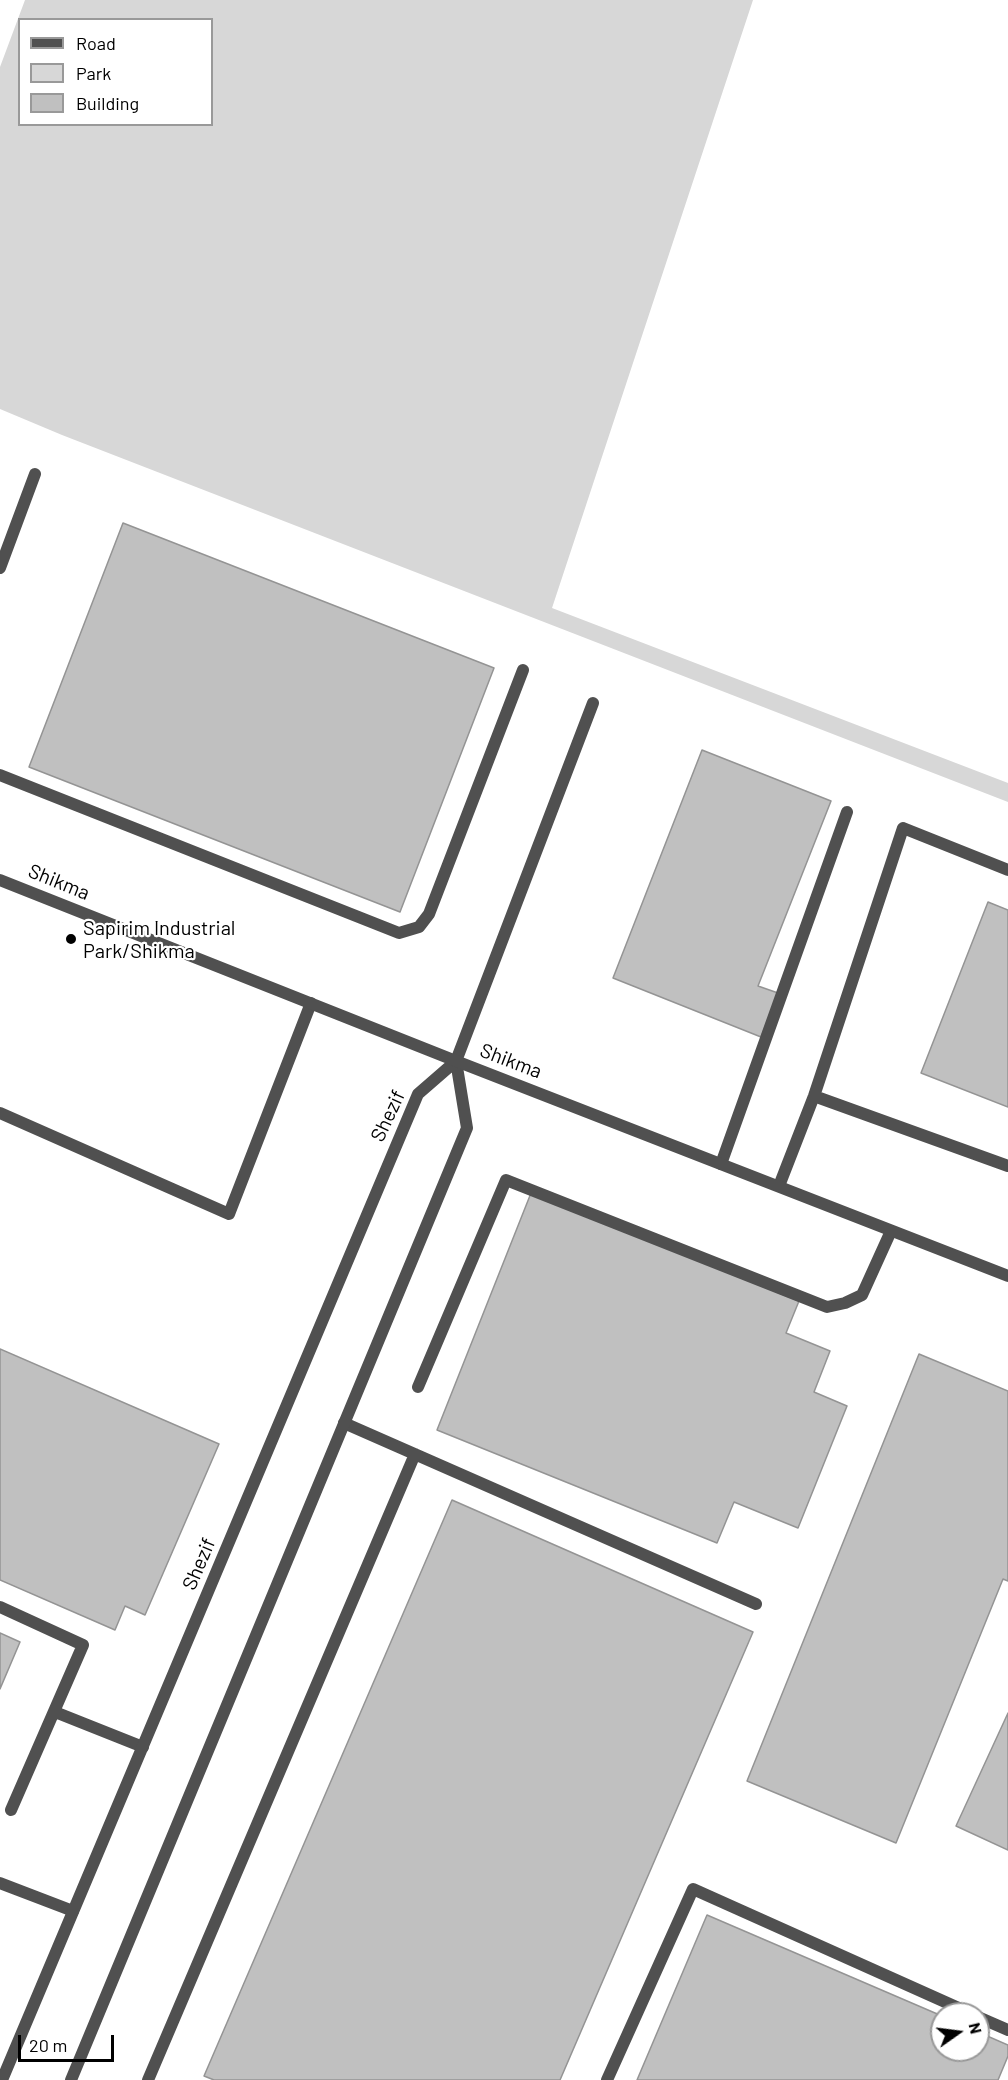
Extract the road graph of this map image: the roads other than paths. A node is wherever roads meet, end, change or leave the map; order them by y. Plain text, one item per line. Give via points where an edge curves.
1 (35, 474) dead end
2 (0, 568) edge
3 (523, 670) dead end
4 (592, 703) dead end
5 (0, 775) edge
6 (847, 812) dead end
7 (1008, 870) edge
8 (0, 880) edge
9 (311, 1003) junction
10 (456, 1061) junction
11 (814, 1096) junction
12 (0, 1113) edge
13 (721, 1164) junction
14 (1008, 1166) edge
15 (778, 1186) junction
16 (891, 1231) junction
17 (1008, 1276) edge
18 (418, 1387) dead end
19 (344, 1423) junction
20 (415, 1454) junction
21 (756, 1604) dead end
22 (0, 1607) edge
23 (55, 1712) junction
24 (143, 1747) junction
25 (10, 1810) dead end
26 (0, 1883) edge
27 (74, 1911) junction
28 (945, 2002) edge
29 (990, 2022) edge
30 (1008, 2030) edge
31 (2, 2080) edge
32 (71, 2080) edge
33 (148, 2080) edge
34 (607, 2080) edge

1 - 2 street
3 - 5 street via 429,914 418,927 399,933
4 - 10 street
6 - 13 street
7 - 11 street via 903,828
8 - 9 street, Shikma
9 - 10 street, Shikma
9 - 12 street via 229,1214
10 - 13 street, Shikma
10 - 19 street via 467,1128
10 - 24 street, Shezif via 418,1094
11 - 14 street
11 - 15 street
13 - 15 street, Shikma
15 - 16 street, Shikma
16 - 17 street, Shikma
16 - 18 street via 862,1295 827,1307 506,1180
19 - 20 street
19 - 32 street
20 - 21 street
20 - 33 street
22 - 23 street via 83,1645
23 - 24 street
23 - 25 street
24 - 27 street, Shezif
26 - 27 street
27 - 31 street, Shezif
28 - 34 street via 693,1889
29 - 30 street

